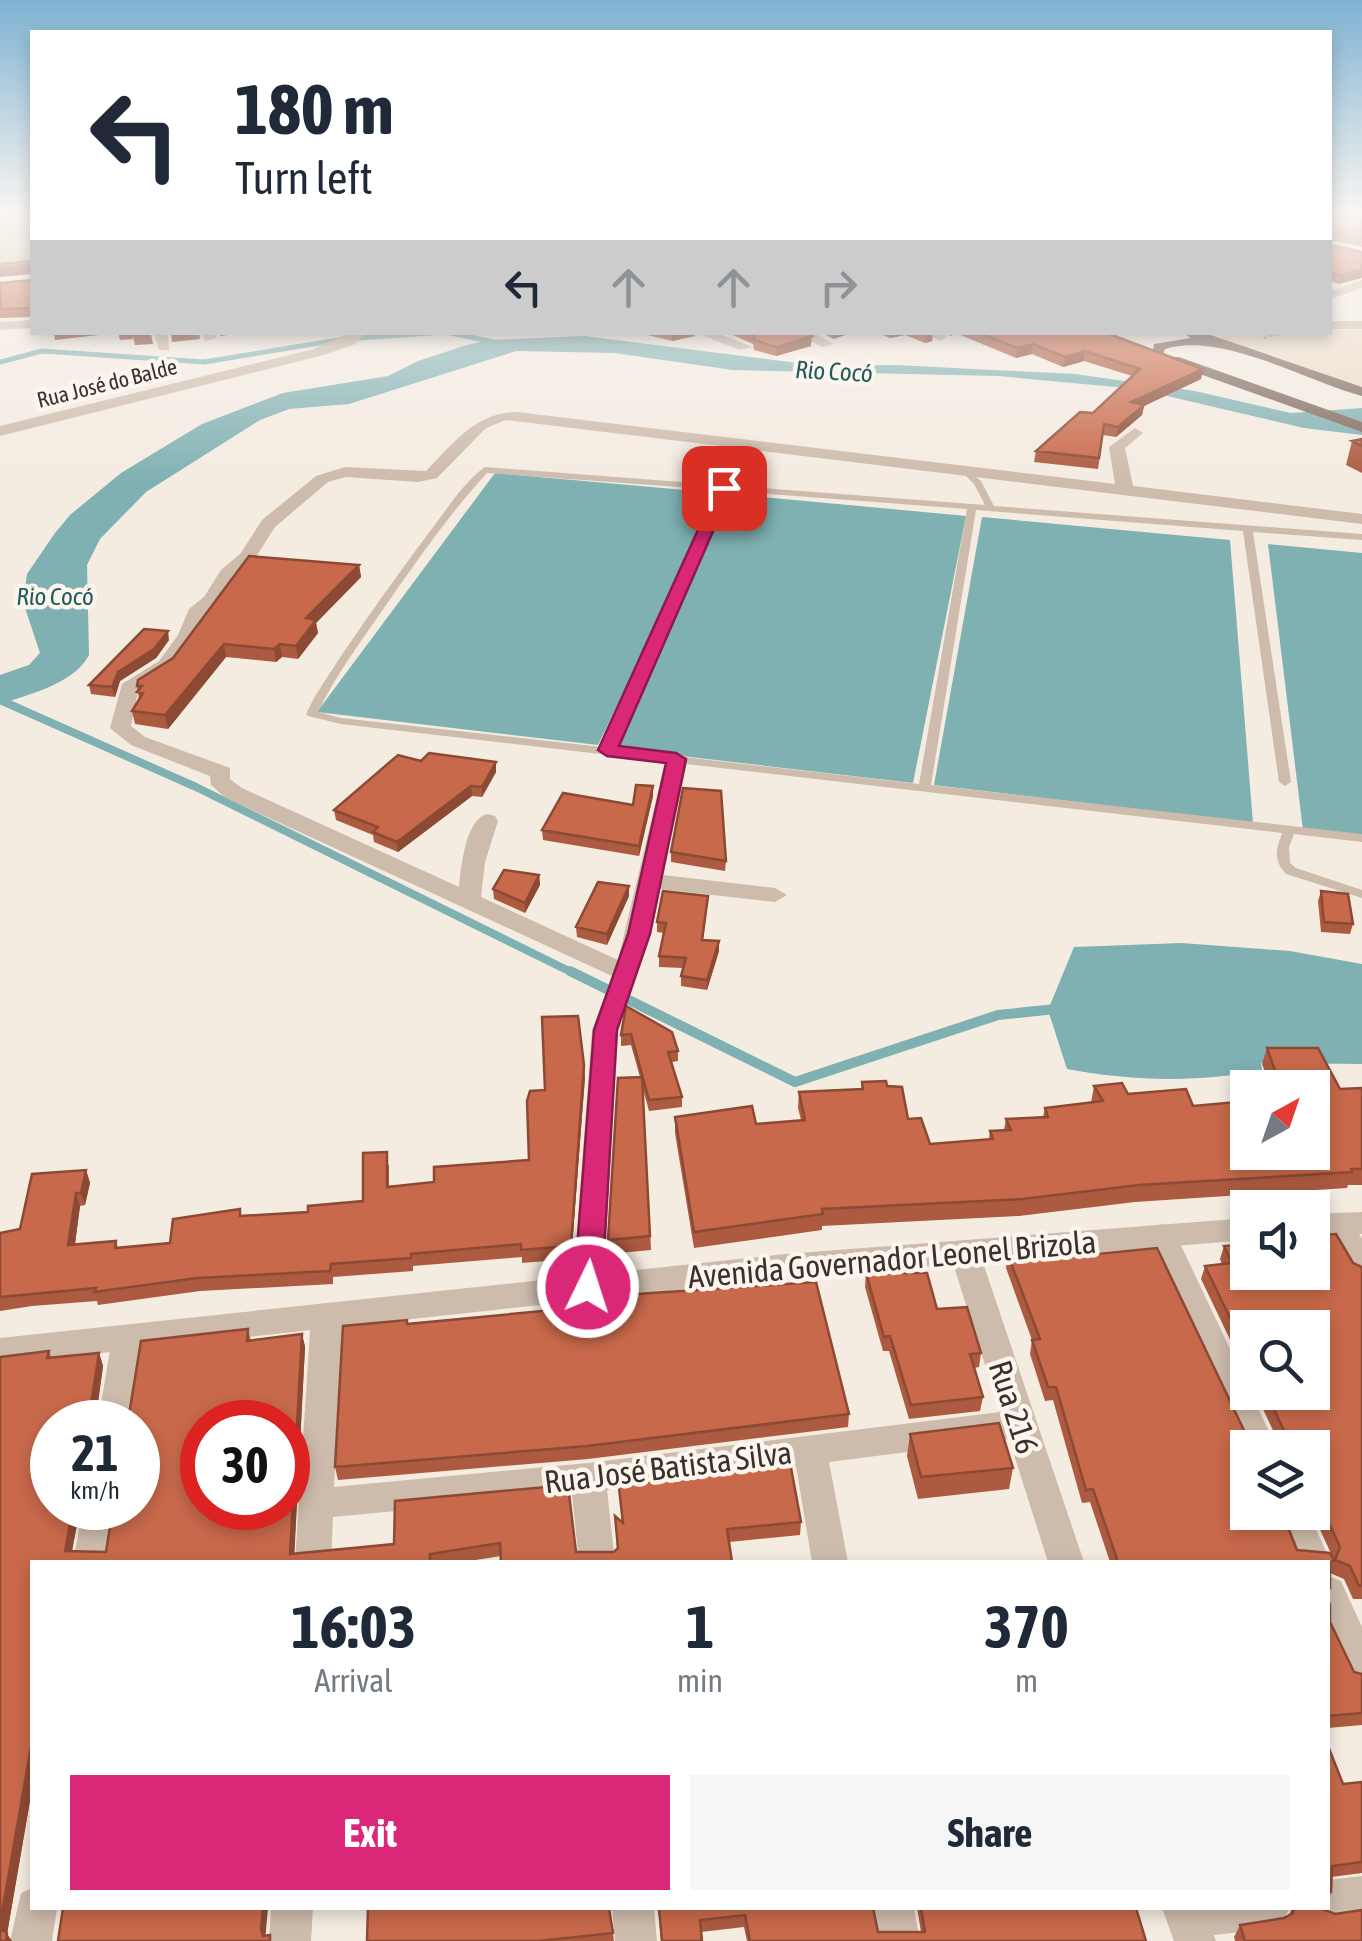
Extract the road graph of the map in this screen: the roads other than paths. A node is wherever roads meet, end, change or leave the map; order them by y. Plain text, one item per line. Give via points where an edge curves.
1 (30, 324) edge
2 (1332, 325) edge
3 (1362, 325) edge
4 (0, 326) edge
5 (356, 335) edge
6 (709, 335) edge
7 (806, 335) edge
8 (1196, 335) edge
9 (827, 344) dead end
10 (1221, 344) junction
11 (745, 347) dead end
12 (1362, 392) edge
13 (1362, 427) edge
14 (0, 431) edge
15 (1136, 432) dead end
16 (964, 470) junction
17 (724, 488) junction
18 (1127, 491) junction
19 (972, 508) junction
20 (991, 508) junction
21 (1362, 519) edge
22 (1248, 531) junction
23 (1362, 537) edge
24 (607, 750) junction
25 (676, 759) junction
26 (1285, 782) dead end
27 (925, 786) junction
28 (487, 821) dead end
29 (1290, 828) junction
30 (1362, 838) edge
31 (648, 882) junction
32 (1362, 894) edge
33 (775, 895) dead end
34 (468, 902) junction
35 (626, 973) junction
36 (1337, 1224) edge
37 (1230, 1230) edge
38 (1161, 1235) junction
39 (964, 1251) junction
40 (1362, 1266) edge
41 (588, 1287) junction
42 (328, 1316) junction
43 (128, 1338) junction
44 (0, 1351) edge
45 (118, 1400) edge
46 (1018, 1424) junction
47 (1252, 1430) edge
48 (810, 1450) junction
49 (588, 1478) junction
50 (316, 1504) junction
51 (96, 1530) edge
52 (1298, 1530) edge
53 (91, 1560) edge
54 (313, 1560) edge
55 (597, 1560) edge
56 (830, 1560) edge
57 (1065, 1560) edge
58 (1312, 1560) edge
59 (1330, 1597) edge
60 (1362, 1668) edge
61 (1362, 1897) edge
62 (1330, 1901) edge
63 (36, 1910) edge
64 (292, 1910) edge
65 (632, 1910) edge
66 (893, 1910) edge
67 (1257, 1910) edge
68 (1188, 1922) edge
69 (30, 1941) edge
70 (290, 1941) edge
71 (636, 1941) edge
72 (900, 1941) edge

1 - 4 street
2 - 3 street
5 - 14 street, Rua José do Balde via 341,346
6 - 11 street
7 - 9 street
8 - 10 main road
10 - 12 main road
10 - 13 main road via 1168,343 1150,351
15 - 18 street via 1118,448
16 - 18 street
16 - 20 lane
16 - 34 street via 504,416 470,432 431,474 337,472 292,502 226,574 166,665 129,688 120,728 222,773 219,780 234,794
17 - 19 lane
17 - 24 lane
17 - 24 lane via 485,470 312,709 340,721
18 - 21 street
19 - 20 lane
19 - 27 lane
20 - 22 lane
22 - 23 lane
22 - 26 lane
24 - 25 lane
25 - 27 lane
25 - 31 street
27 - 29 lane
28 - 34 street
29 - 30 lane
29 - 32 lane via 1283,848 1291,871
31 - 33 street
31 - 35 street
34 - 35 street
35 - 41 street via 606,1030
36 - 40 street
37 - 38 street, Avenida Governador Leonel Brizola
38 - 39 street, Avenida Governador Leonel Brizola
38 - 47 street
39 - 41 street, Avenida Governador Leonel Brizola
39 - 46 street, Rua 216
41 - 42 street, Avenida Governador Leonel Brizola
42 - 43 street, Avenida Governador Leonel Brizola
42 - 50 street
43 - 44 street, Avenida Governador Leonel Brizola
43 - 45 street
46 - 48 street, Rua José Batista Silva
46 - 57 street, Rua 216
48 - 49 street, Rua José Batista Silva
48 - 56 street
49 - 50 street, Rua José Batista Silva
49 - 55 street
50 - 54 street
51 - 53 street
52 - 58 street
59 - 60 street
61 - 62 street
63 - 69 street
64 - 70 street
65 - 71 street
66 - 72 street
67 - 68 street

